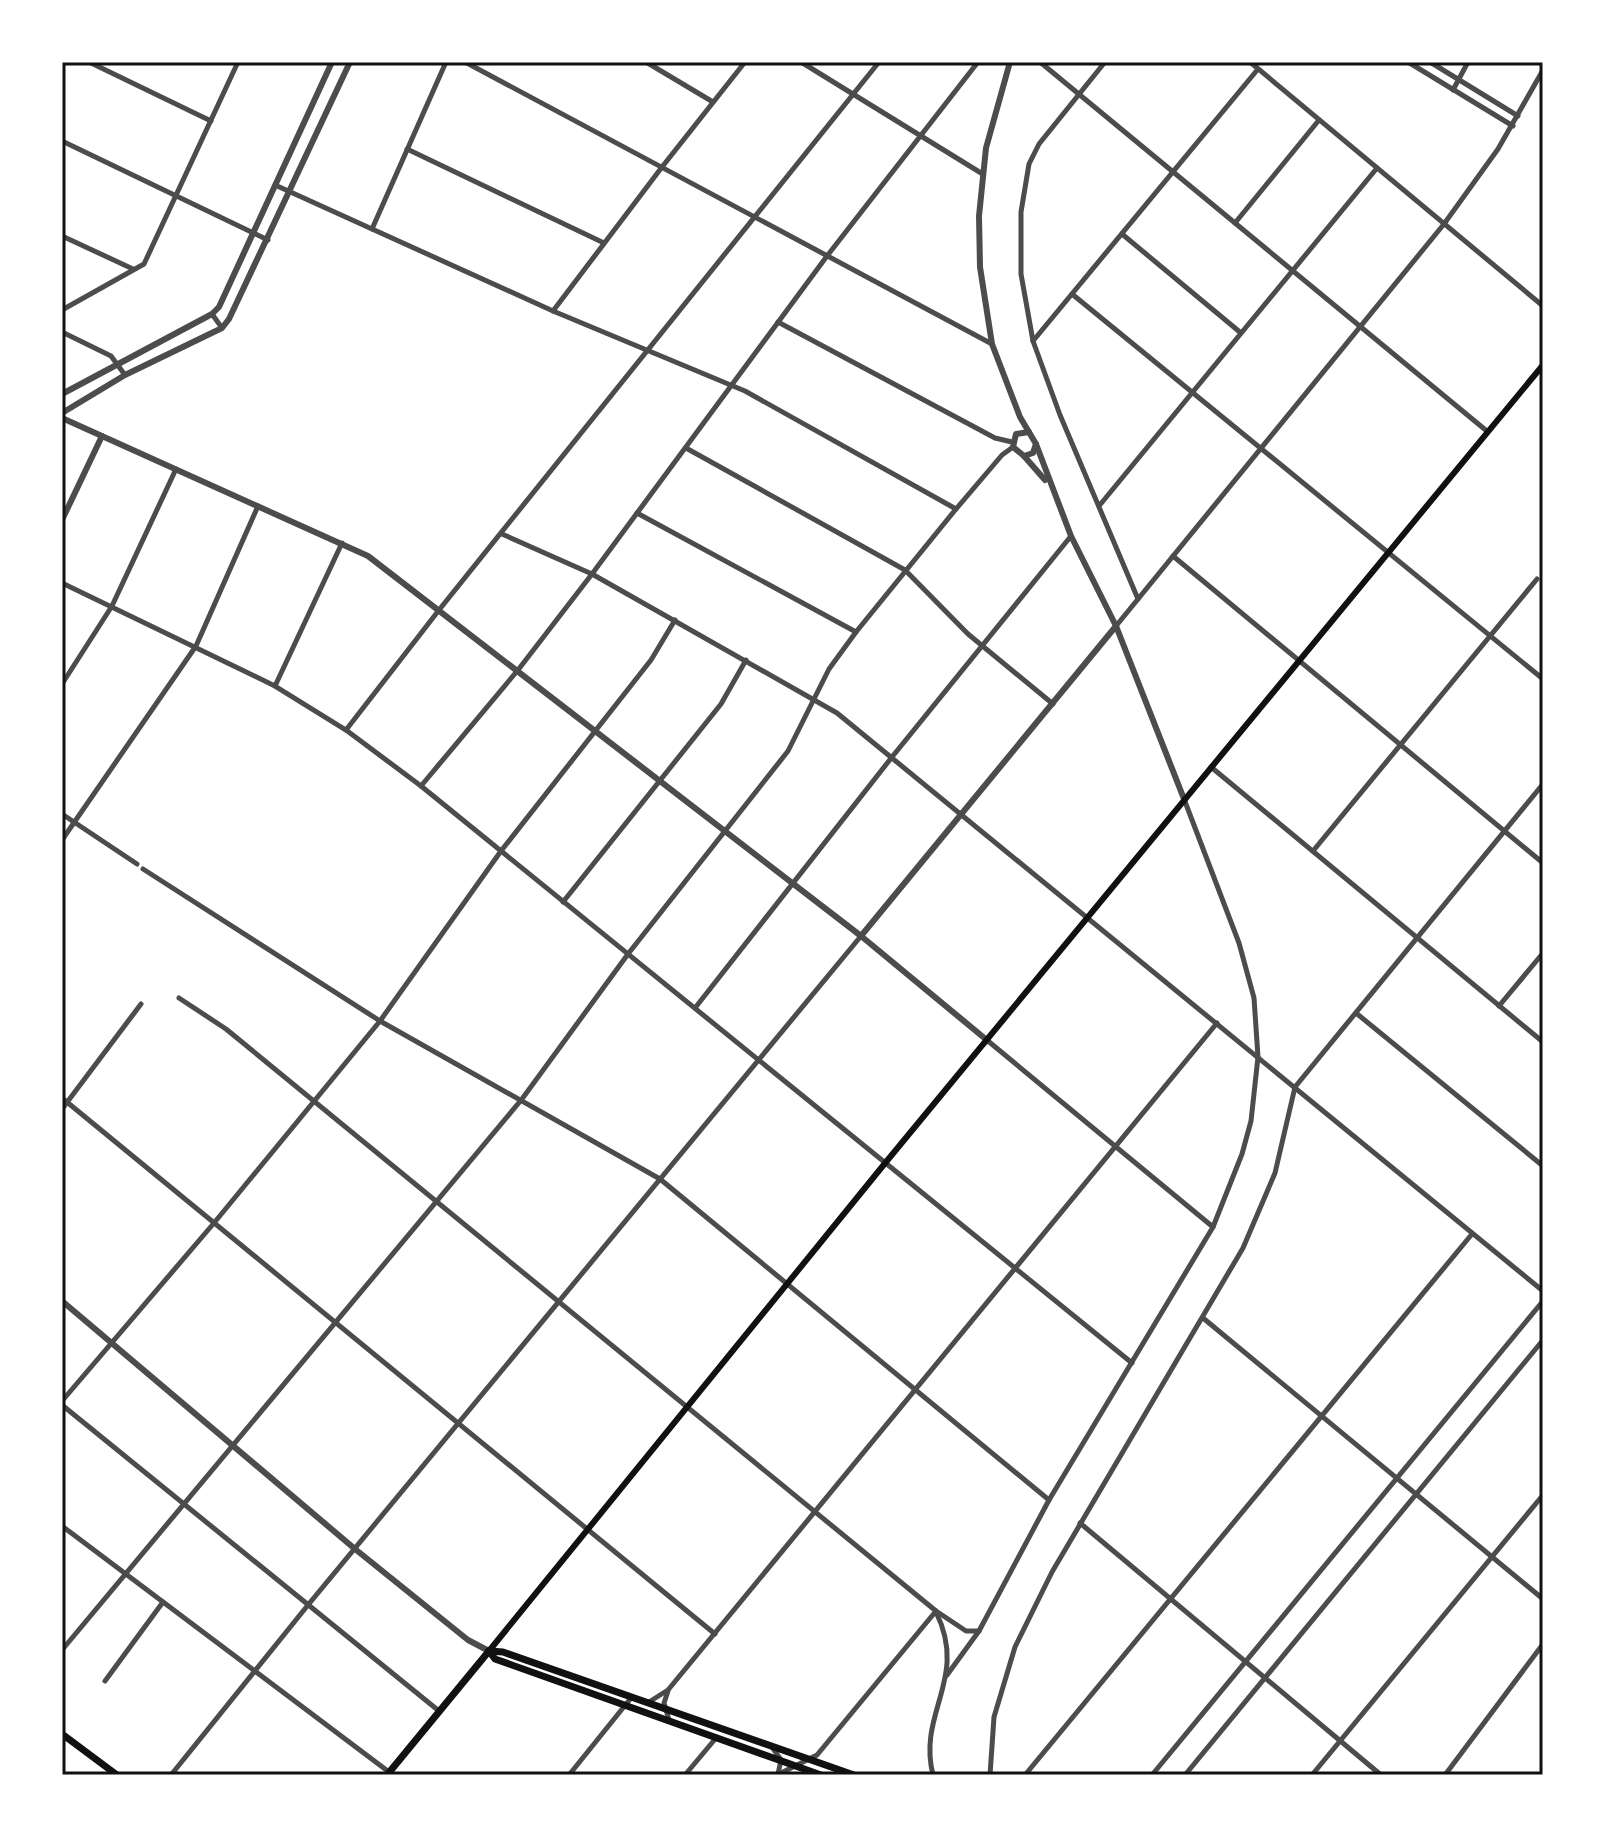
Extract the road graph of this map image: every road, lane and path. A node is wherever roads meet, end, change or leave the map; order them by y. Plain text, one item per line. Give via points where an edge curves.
1 (89, 62) edge
2 (238, 62) edge
3 (332, 62) edge
4 (350, 62) edge
5 (446, 62) edge
6 (465, 62) edge
7 (646, 62) edge
8 (745, 62) edge
9 (801, 62) edge
10 (879, 62) edge
11 (978, 62) edge
12 (1010, 62) edge
13 (1040, 62) edge
14 (1105, 62) edge
15 (1250, 62) edge
16 (1408, 62) edge
17 (1430, 62) edge
18 (1468, 62) edge
19 (1258, 69) junction
20 (1543, 70) edge
21 (1459, 80) junction
22 (1453, 90) junction
23 (1079, 94) junction
24 (854, 96) junction
25 (713, 102) junction
26 (1518, 116) junction
27 (1319, 120) junction
28 (211, 121) junction
29 (1513, 126) junction
30 (921, 136) junction
31 (62, 141) edge
32 (407, 149) junction
33 (662, 167) junction
34 (1377, 168) junction
35 (1173, 172) junction
36 (981, 173) junction
37 (275, 185) junction
38 (291, 192) junction
39 (177, 197) junction
40 (756, 218) junction
41 (1235, 223) junction
42 (1444, 224) junction
43 (372, 229) junction
44 (253, 234) junction
45 (1122, 234) junction
46 (62, 236) edge
47 (269, 240) junction
48 (604, 243) junction
49 (827, 256) junction
50 (134, 270) junction
51 (1293, 271) junction
52 (1072, 294) junction
53 (1543, 306) edge
54 (62, 310) edge
55 (553, 311) junction
56 (212, 314) junction
57 (778, 322) junction
58 (1361, 327) junction
59 (222, 328) junction
60 (62, 332) edge
61 (1241, 333) junction
62 (1033, 341) junction
63 (992, 344) junction
64 (649, 352) junction
65 (117, 364) junction
66 (1543, 365) edge
67 (125, 375) junction
68 (733, 385) junction
69 (62, 394) edge
70 (1193, 394) junction
71 (62, 416) edge
72 (1020, 417) junction
73 (1029, 432) junction
74 (1488, 432) junction
75 (1016, 434) junction
76 (102, 436) junction
77 (1036, 444) junction
78 (1012, 445) junction
79 (686, 448) junction
80 (1261, 449) junction
81 (1024, 456) junction
82 (176, 469) junction
83 (1050, 486) junction
84 (258, 506) junction
85 (1099, 506) junction
86 (956, 509) junction
87 (637, 513) junction
88 (62, 520) edge
89 (502, 534) junction
90 (1071, 536) junction
91 (342, 543) junction
92 (1388, 553) junction
93 (1173, 556) junction
94 (905, 570) junction
95 (592, 574) junction
96 (1537, 579) dead end
97 (62, 583) edge
98 (1138, 599) junction
99 (112, 606) junction
100 (439, 610) junction
101 (675, 620) junction
102 (1116, 626) junction
103 (856, 632) junction
104 (1491, 637) junction
105 (196, 646) junction
106 (982, 646) junction
107 (746, 660) junction
108 (1300, 660) junction
109 (518, 670) junction
110 (1543, 679) edge
111 (62, 684) edge
112 (275, 686) junction
113 (816, 699) junction
114 (1053, 704) junction
115 (346, 730) junction
116 (597, 732) junction
117 (1403, 745) junction
118 (892, 757) junction
119 (1211, 767) junction
120 (661, 782) junction
121 (1543, 784) edge
122 (421, 786) junction
123 (1184, 799) junction
124 (62, 814) edge
125 (962, 814) junction
126 (74, 821) junction
127 (725, 831) junction
128 (1505, 831) junction
129 (62, 840) edge
130 (501, 851) junction
131 (1313, 851) junction
132 (1543, 863) edge
133 (137, 864) dead end
134 (143, 869) dead end
135 (794, 884) junction
136 (563, 902) junction
137 (1088, 917) junction
138 (861, 936) junction
139 (1417, 938) junction
140 (1543, 953) edge
141 (628, 954) junction
142 (179, 998) dead end
143 (141, 1004) dead end
144 (1499, 1006) junction
145 (695, 1008) junction
146 (1356, 1013) junction
147 (380, 1021) junction
148 (1217, 1023) junction
149 (988, 1041) junction
150 (1543, 1042) edge
151 (1258, 1057) junction
152 (760, 1060) junction
153 (1295, 1087) junction
154 (522, 1099) junction
155 (64, 1100) edge
156 (315, 1101) junction
157 (62, 1109) edge
158 (1115, 1146) junction
159 (886, 1162) junction
160 (1543, 1166) edge
161 (660, 1179) junction
162 (438, 1202) junction
163 (214, 1223) junction
164 (1213, 1227) junction
165 (1472, 1234) junction
166 (1016, 1268) junction
167 (788, 1284) junction
168 (1543, 1291) edge
169 (62, 1301) edge
170 (1543, 1301) edge
171 (558, 1302) junction
172 (1203, 1318) junction
173 (336, 1324) junction
174 (1543, 1340) edge
175 (112, 1344) junction
176 (1132, 1363) junction
177 (915, 1389) junction
178 (62, 1403) edge
179 (689, 1407) junction
180 (1322, 1416) junction
181 (460, 1424) junction
182 (234, 1447) junction
183 (1397, 1478) junction
184 (1415, 1493) junction
185 (1543, 1495) edge
186 (1049, 1500) junction
187 (185, 1505) junction
188 (815, 1512) junction
189 (1080, 1523) junction
190 (62, 1526) edge
191 (589, 1530) junction
192 (355, 1549) junction
193 (1492, 1557) junction
194 (126, 1575) junction
195 (1171, 1599) junction
196 (1543, 1599) edge
197 (163, 1602) junction
198 (308, 1605) junction
199 (936, 1611) junction
200 (979, 1631) junction
201 (715, 1634) junction
202 (1543, 1644) edge
203 (62, 1650) edge
204 (489, 1651) junction
205 (1246, 1662) junction
206 (255, 1670) junction
207 (947, 1675) junction
208 (1264, 1677) junction
209 (105, 1681) dead end
210 (668, 1690) junction
211 (631, 1698) junction
212 (646, 1703) junction
213 (624, 1705) junction
214 (665, 1710) junction
215 (439, 1711) junction
216 (669, 1720) junction
217 (62, 1734) edge
218 (717, 1738) junction
219 (1341, 1741) junction
220 (771, 1747) junction
221 (781, 1760) junction
222 (808, 1760) junction
223 (795, 1766) junction
224 (390, 1774) edge
225 (117, 1775) edge
226 (171, 1775) edge
227 (569, 1775) edge
228 (685, 1775) edge
229 (777, 1775) edge
230 (821, 1775) edge
231 (854, 1775) edge
232 (933, 1775) edge
233 (990, 1775) edge
234 (1025, 1775) edge
235 (1152, 1775) edge
236 (1185, 1775) edge
237 (1312, 1775) edge
238 (1381, 1775) edge
239 (1445, 1775) edge

1 - 28 street
2 - 28 street
3 - 37 street
4 - 38 street
5 - 32 street
6 - 33 street
7 - 25 street
8 - 25 street
9 - 24 street
10 - 24 street
11 - 30 street
12 - 36 street
13 - 23 street
14 - 23 street
15 - 19 street
16 - 22 street
17 - 21 street
18 - 21 street
19 - 27 street
19 - 35 street
20 - 26 street
21 - 22 street
21 - 26 street
22 - 29 street
23 - 35 street
23 - 62 street via 1039,144 1024,182 1020,247
24 - 30 street
24 - 40 street
25 - 33 street
26 - 29 street
27 - 34 street
27 - 41 street
28 - 39 street
29 - 42 street
30 - 36 street
30 - 49 street
31 - 39 street
32 - 43 street
32 - 48 street
33 - 40 street
33 - 48 street
34 - 42 street
34 - 51 street
35 - 41 street
35 - 45 street
36 - 63 street via 980,267
37 - 38 street
37 - 44 street
38 - 43 street
38 - 47 street
39 - 44 street
39 - 50 street via 144,264
40 - 49 street
40 - 64 street
41 - 51 street
42 - 53 street
42 - 58 street
43 - 55 street
44 - 47 street
44 - 56 street
45 - 52 street
45 - 61 street
46 - 50 street
47 - 59 street
48 - 55 street
49 - 57 street
49 - 63 street
50 - 54 street
51 - 58 street
51 - 61 street
52 - 62 street
52 - 70 street
55 - 64 street
56 - 59 street
56 - 65 street
57 - 68 street
57 - 78 street
58 - 74 street
58 - 80 street
59 - 67 street
60 - 65 street
61 - 70 street
62 - 85 street
63 - 72 street
64 - 68 street
64 - 89 street
65 - 67 street
65 - 69 street
66 - 74 main road
67 - 71 street
68 - 79 street
68 - 86 street
70 - 80 street
70 - 85 street
71 - 76 street
72 - 73 street
72 - 75 street
73 - 75 street
73 - 77 street
74 - 92 main road
75 - 78 street
76 - 82 street
76 - 88 street
77 - 81 street via 1033,453
77 - 83 street
78 - 81 street
78 - 86 street
79 - 87 street
79 - 94 street
80 - 92 street
80 - 93 street
81 - 83 street
82 - 84 street
82 - 99 street
83 - 90 street
84 - 91 street
84 - 105 street
85 - 98 street
86 - 94 street
87 - 95 street
87 - 103 street
89 - 95 street
89 - 100 street
90 - 102 street
90 - 106 street
91 - 100 street via 368,556
91 - 112 street
92 - 104 street
92 - 108 main road
93 - 98 street
93 - 108 street
94 - 103 street
94 - 106 street
95 - 101 street
95 - 109 street
96 - 104 street
97 - 99 street
98 - 102 street
99 - 105 street
99 - 111 street
100 - 109 street
100 - 115 street
101 - 107 street
101 - 116 street
102 - 114 street
102 - 123 street
103 - 113 street via 829,669
104 - 110 street
104 - 117 street
105 - 112 street
105 - 126 street
106 - 114 street
106 - 118 street
107 - 113 street
107 - 120 street via 721,704
108 - 117 street
108 - 119 main road
109 - 116 street
109 - 122 street
112 - 115 street
113 - 118 street
113 - 127 street via 788,751
114 - 125 street
115 - 122 street
116 - 120 street
116 - 130 street
117 - 128 street
117 - 131 street
118 - 125 street
118 - 135 street
119 - 123 main road
119 - 131 street
120 - 127 street
120 - 136 street
121 - 128 street
122 - 130 street
123 - 137 main road
123 - 151 street via 1249,973
124 - 126 street
125 - 137 street
125 - 138 street
126 - 129 street
126 - 133 street
127 - 135 street
127 - 141 street
128 - 132 street
128 - 139 street
130 - 136 street
130 - 147 street
131 - 139 street
134 - 147 street
135 - 138 street
135 - 145 street
136 - 141 street
137 - 148 street
137 - 149 main road
138 - 149 street
138 - 152 street
139 - 144 street
139 - 146 street
140 - 144 street
141 - 145 street
141 - 154 street
142 - 156 street
143 - 155 street
144 - 150 street
145 - 152 street
146 - 153 street
146 - 160 street
147 - 154 street
147 - 156 street
148 - 151 street
148 - 158 street
149 - 158 street
149 - 159 main road
151 - 153 street
151 - 164 street via 1251,1121
152 - 159 street
152 - 161 street
153 - 165 street
153 - 172 street via 1267,1196
154 - 161 street
154 - 162 street
155 - 157 street
155 - 163 street
156 - 162 street
156 - 163 street
158 - 164 street
158 - 166 street
159 - 166 street
159 - 167 main road
161 - 167 street
161 - 171 street
162 - 171 street
162 - 173 street
163 - 173 street
163 - 175 street
164 - 176 street
165 - 168 street
165 - 180 street
166 - 176 street
166 - 177 street
167 - 177 street
167 - 179 main road
169 - 175 street
170 - 183 street
171 - 179 street
171 - 181 street
172 - 180 street
172 - 189 street
173 - 181 street
173 - 182 street
174 - 184 street
175 - 178 street
175 - 182 street
176 - 186 street
177 - 186 street
177 - 188 street
178 - 187 street
179 - 188 street
179 - 191 main road
180 - 183 street
180 - 195 street
181 - 191 street
181 - 192 street
182 - 187 street
182 - 192 street
183 - 184 street
183 - 205 street
184 - 193 street
184 - 208 street
185 - 193 street
186 - 200 street
187 - 194 street
187 - 198 street
188 - 199 street
188 - 201 street
189 - 195 street
189 - 233 street via 1015,1647 994,1717
190 - 194 street
191 - 201 street
191 - 204 main road
192 - 198 street
192 - 204 street
193 - 196 street
193 - 219 street
194 - 197 street
194 - 203 street
195 - 205 street
195 - 234 street
197 - 206 street
197 - 209 street
198 - 206 street
198 - 215 street
199 - 200 street via 966,1631
199 - 207 street via 948,1641
199 - 222 street
200 - 207 street
201 - 210 street
202 - 239 street
204 - 211 main road
204 - 213 main road via 495,1659
204 - 215 main road
205 - 208 street
205 - 235 street
206 - 224 street
206 - 226 street
207 - 232 street via 929,1738
208 - 219 street
208 - 236 street
210 - 212 street
210 - 214 street
211 - 212 main road
211 - 213 street
212 - 214 main road
213 - 216 main road
213 - 227 street
214 - 216 street
214 - 220 main road
215 - 224 main road
216 - 218 main road
217 - 225 main road
218 - 221 main road
218 - 228 street
219 - 237 street
219 - 238 street
220 - 221 street
220 - 222 main road
221 - 223 main road
221 - 229 street
222 - 223 street
222 - 231 main road
223 - 229 street
223 - 230 main road

